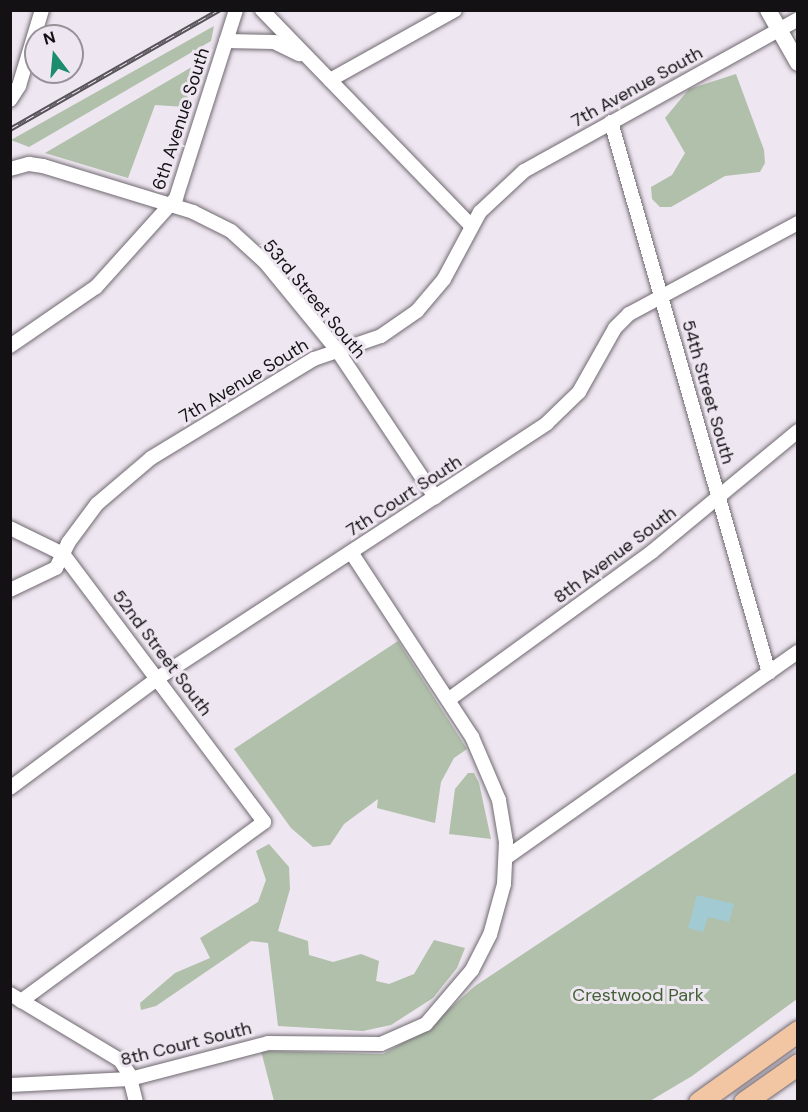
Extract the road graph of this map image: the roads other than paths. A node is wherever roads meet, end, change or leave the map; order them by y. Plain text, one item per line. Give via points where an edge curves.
1 (42, 10) edge
2 (236, 10) edge
3 (262, 10) edge
4 (454, 10) edge
5 (768, 10) edge
6 (798, 19) edge
7 (779, 30) junction
8 (226, 41) junction
9 (306, 57) junction
10 (798, 63) edge
11 (330, 80) junction
12 (10, 100) edge
13 (611, 122) junction
14 (10, 169) edge
15 (171, 205) junction
16 (798, 223) edge
17 (471, 226) junction
18 (662, 296) junction
19 (10, 346) edge
20 (337, 350) junction
21 (798, 431) edge
22 (435, 497) junction
23 (718, 497) junction
24 (10, 528) edge
25 (351, 552) junction
26 (63, 554) junction
27 (10, 590) edge
28 (798, 652) edge
29 (769, 673) junction
30 (158, 678) junction
31 (448, 700) junction
32 (10, 788) edge
33 (507, 857) junction
34 (16, 998) edge
35 (798, 1031) edge
36 (798, 1064) edge
37 (130, 1079) junction
38 (10, 1085) edge
39 (135, 1101) edge
40 (699, 1101) edge
41 (744, 1101) edge

1 - 12 street via 19,86
2 - 8 street, 6th Avenue South
3 - 9 street
4 - 11 street
5 - 7 street
6 - 7 street, 7th Avenue South
7 - 10 street
7 - 13 street, 7th Avenue South
8 - 9 street via 274,42
8 - 15 street, 6th Avenue South via 180,190
9 - 11 street
11 - 17 street
13 - 17 street, 7th Avenue South via 513,178
13 - 18 street, 54th Street South
14 - 15 street, 53rd Street South via 43,166
15 - 19 street, 6th Avenue South via 96,287
15 - 20 street, 53rd Street South via 231,231 265,262
16 - 18 street, 7th Court South
17 - 20 street, 7th Avenue South via 438,288 417,311 381,336
18 - 22 street, 7th Court South via 620,322 587,381 558,414
18 - 23 street, 54th Street South
20 - 22 street, 53rd Street South
20 - 26 street, 7th Avenue South via 314,359 136,468 97,504
21 - 23 street, 8th Avenue South
22 - 25 street, 7th Court South
23 - 29 street, 54th Street South
23 - 31 street, 8th Avenue South via 653,551
24 - 26 street, 52nd Street South
25 - 30 street, 7th Court South
25 - 31 street
26 - 27 street, 7th Avenue South via 51,571
26 - 30 street, 52nd Street South
28 - 29 street
29 - 33 street
30 - 32 street, 7th Court South
30 - 34 street, 52nd Street South via 264,822
31 - 33 street via 490,773 502,814
33 - 37 street, 8th Court South via 501,898 482,953 449,1001 415,1031 370,1046 295,1042 256,1045
34 - 37 street via 116,1057
35 - 40 main road
36 - 41 main road
37 - 38 street, 8th Court South
37 - 39 street

